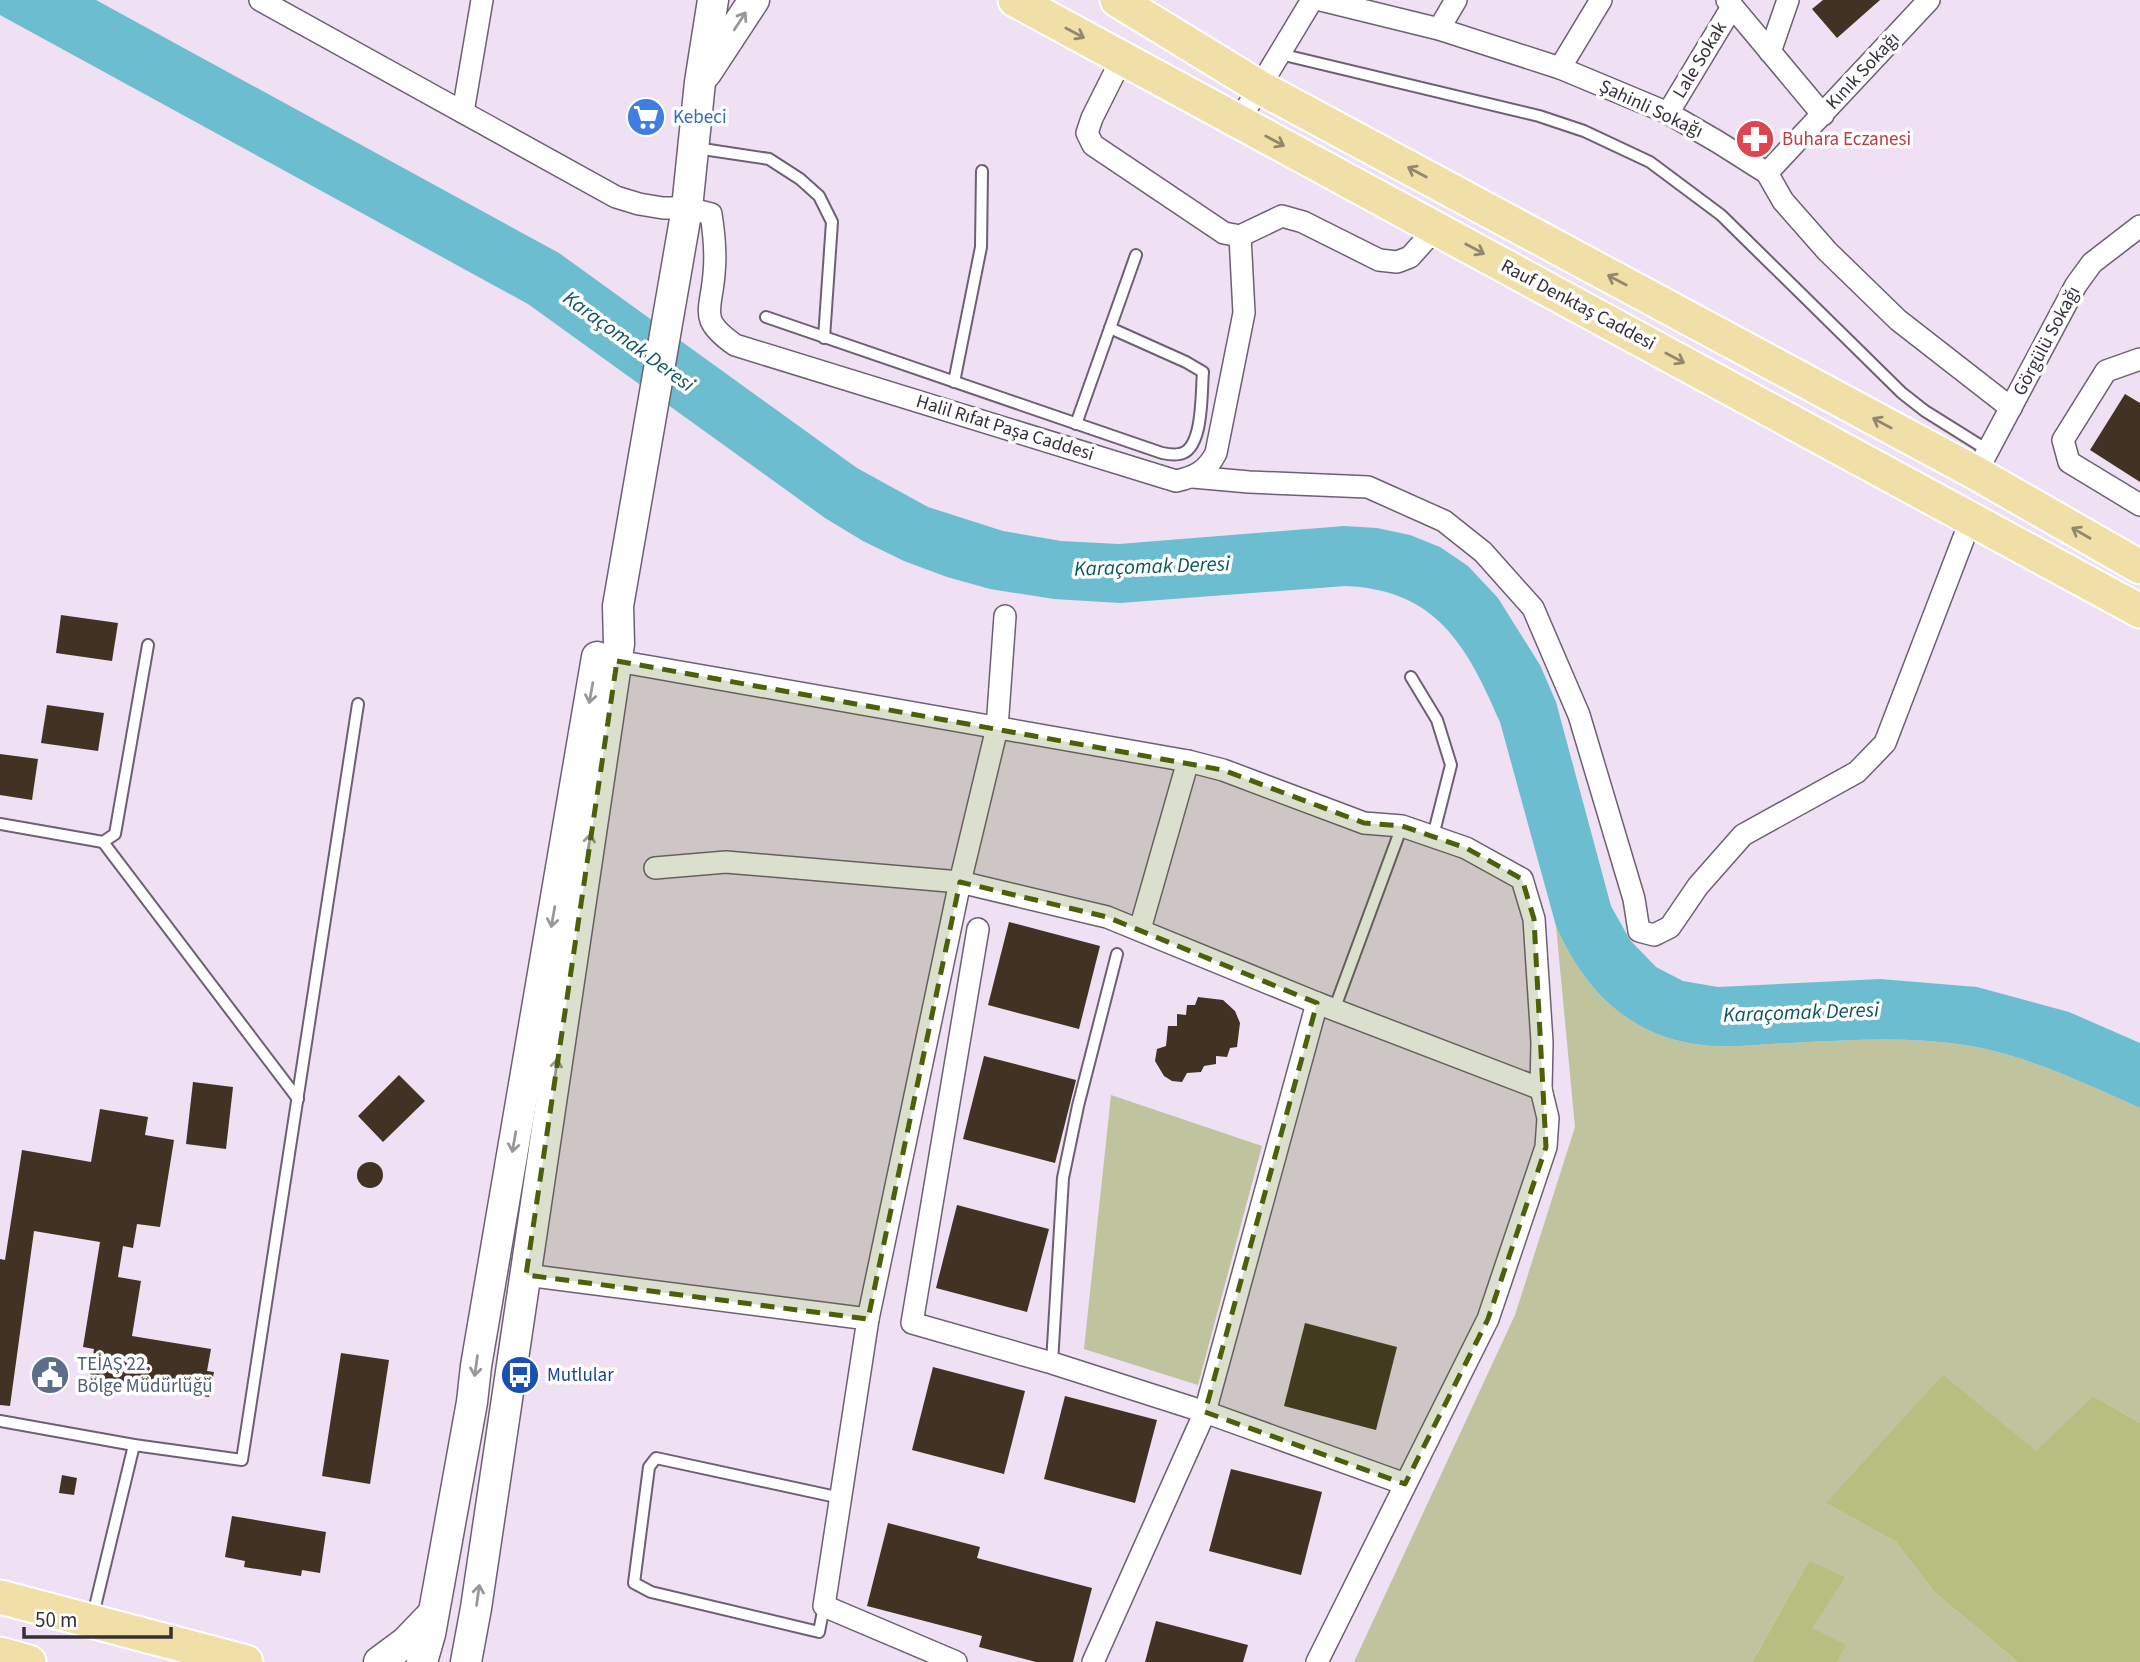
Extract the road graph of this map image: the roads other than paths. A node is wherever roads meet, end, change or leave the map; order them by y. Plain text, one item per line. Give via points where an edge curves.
1 (260, 0) edge
2 (482, 0) edge
3 (713, 0) edge
4 (754, 0) edge
5 (1015, 0) edge
6 (1117, 0) edge
7 (1312, 0) edge
8 (1321, 0) edge
9 (1456, 0) edge
10 (1601, 0) edge
11 (1787, 0) edge
12 (1929, 0) edge
13 (1729, 4) edge
14 (1439, 29) junction
15 (1770, 52) junction
16 (1280, 54) junction
17 (1122, 58) junction
18 (1560, 68) junction
19 (700, 82) junction
20 (1261, 88) junction
21 (463, 112) junction
22 (1668, 113) junction
23 (1823, 115) junction
24 (1239, 121) junction
25 (694, 147) junction
26 (982, 171) dead end
27 (1767, 173) junction
28 (687, 208) junction
29 (2140, 226) edge
30 (1436, 228) junction
31 (1240, 236) junction
32 (1136, 256) dead end
33 (766, 317) dead end
34 (1110, 328) junction
35 (824, 338) junction
36 (2140, 359) edge
37 (954, 382) junction
38 (2011, 408) junction
39 (1076, 424) junction
40 (1982, 462) junction
41 (1193, 477) junction
42 (2140, 505) edge
43 (1971, 519) junction
44 (2140, 567) edge
45 (618, 606) junction
46 (2140, 611) edge
47 (1005, 616) dead end
48 (148, 645) dead end
49 (617, 661) junction
50 (1411, 677) dead end
51 (358, 704) dead end
52 (997, 728) junction
53 (1188, 761) junction
54 (0, 824) edge
55 (1402, 826) junction
56 (1433, 836) junction
57 (103, 842) junction
58 (655, 867) dead end
59 (960, 882) junction
60 (978, 929) dead end
61 (1140, 929) junction
62 (1116, 954) dead end
63 (1325, 1006) junction
64 (1541, 1089) junction
65 (298, 1099) junction
66 (526, 1275) junction
67 (868, 1319) junction
68 (1052, 1363) junction
69 (1205, 1412) junction
70 (0, 1421) edge
71 (134, 1445) junction
72 (1405, 1484) junction
73 (841, 1498) junction
74 (0, 1597) edge
75 (824, 1606) junction
76 (433, 1614) junction
77 (92, 1621) junction
78 (471, 1632) junction
79 (0, 1654) edge
80 (29, 1662) edge
81 (246, 1662) edge
82 (379, 1662) edge
83 (422, 1662) edge
84 (466, 1662) edge
85 (485, 1662) edge
86 (956, 1662) edge
87 (1093, 1662) edge
88 (1317, 1662) edge

1 - 21 street
2 - 21 street
3 - 19 main road
19 -> 4 main road
5 -> 17 main road, Rauf Denktaş Caddesi
6 - 20 main road, Rauf Denktaş Caddesi
7 - 16 street
8 - 14 street, Şahinli Sokağı
9 - 14 street
10 - 18 street
11 - 15 street
12 - 23 street, Kınık Sokağı
13 - 15 street
13 - 22 street, Lale Sokak
14 - 18 street, Şahinli Sokağı
15 - 23 street
16 - 20 street
16 - 40 lane via 1539,116 1650,162 1721,215 1902,393
17 - 24 main road, Rauf Denktaş Caddesi
17 - 31 street via 1092,118 1087,133 1093,145 1224,233
18 - 22 street, Şahinli Sokağı
19 - 25 main road
20 - 24 street
40 -> 20 main road, Rauf Denktaş Caddesi
21 - 28 street via 616,197 663,208
22 - 27 street, Şahinli Sokağı
23 - 27 street, Kınık Sokağı
24 -> 30 main road, Rauf Denktaş Caddesi
25 - 28 main road
25 - 35 lane via 769,159 818,196 832,222
26 - 37 lane, Halil Rıfat Paşa Caddesi via 981,247
27 - 38 street, Şahinli Sokağı via 1783,201 1827,251 1943,357
28 - 41 street, Halil Rıfat Paşa Caddesi via 711,214 714,275 708,309 717,333 735,345 1176,481
28 - 45 main road
29 - 38 street, Görgülü Sokağı via 2092,263 2076,285
30 - 31 street via 1410,257 1396,262 1379,260 1282,216
30 -> 43 main road, Rauf Denktaş Caddesi
31 - 41 street via 1244,313 1216,453 1210,466
32 - 34 lane, Halil Rıfat Paşa Caddesi
33 - 35 lane, Halil Rıfat Paşa Caddesi
34 - 39 lane, Halil Rıfat Paşa Caddesi
34 - 39 lane, Halil Rıfat Paşa Caddesi via 1203,372 1197,438 1180,454 1162,453
35 - 37 lane, Halil Rıfat Paşa Caddesi
36 - 42 street via 2106,371 2063,440 2069,462
37 - 39 lane, Halil Rıfat Paşa Caddesi
38 - 40 street, Görgülü Sokağı
44 -> 40 main road, Rauf Denktaş Caddesi
41 - 43 street via 1368,487 1444,521 1483,552 1533,608 1579,715 1639,931 1654,935 1670,927 1698,886 1743,835 1857,772 1885,743
43 - 46 main road, Rauf Denktaş Caddesi
45 - 49 main road
45 -> 76 main road via 601,631
47 - 52 street
48 - 57 lane via 116,834
49 - 52 street
66 -> 49 main road
50 - 56 lane via 1437,720 1451,765
51 - 65 lane
52 - 53 street
52 - 59 street
53 - 55 street via 1364,822
53 - 61 street
54 - 57 lane
55 - 56 street
55 - 63 lane
56 - 64 street via 1466,848 1522,879 1534,919
57 - 65 lane
58 - 59 street via 726,862
59 - 61 street
59 - 67 street
60 - 68 street via 912,1323
61 - 63 street
62 - 68 lane via 1063,1178
63 - 64 street
63 - 69 street
64 - 72 street via 1548,1118 1546,1147 1492,1306
65 - 71 lane via 242,1460
66 - 67 street
78 -> 66 main road
67 - 73 street
68 - 69 street
69 - 72 street
69 - 87 street
70 - 71 lane
71 - 77 lane
72 - 88 street
73 - 75 street
73 - 75 lane via 656,1458 649,1467 634,1583 651,1592 819,1632
74 - 77 main road
75 - 86 street
76 - 82 main road
76 - 83 main road
77 - 81 main road
78 - 84 main road
78 - 85 main road
79 - 80 main road

